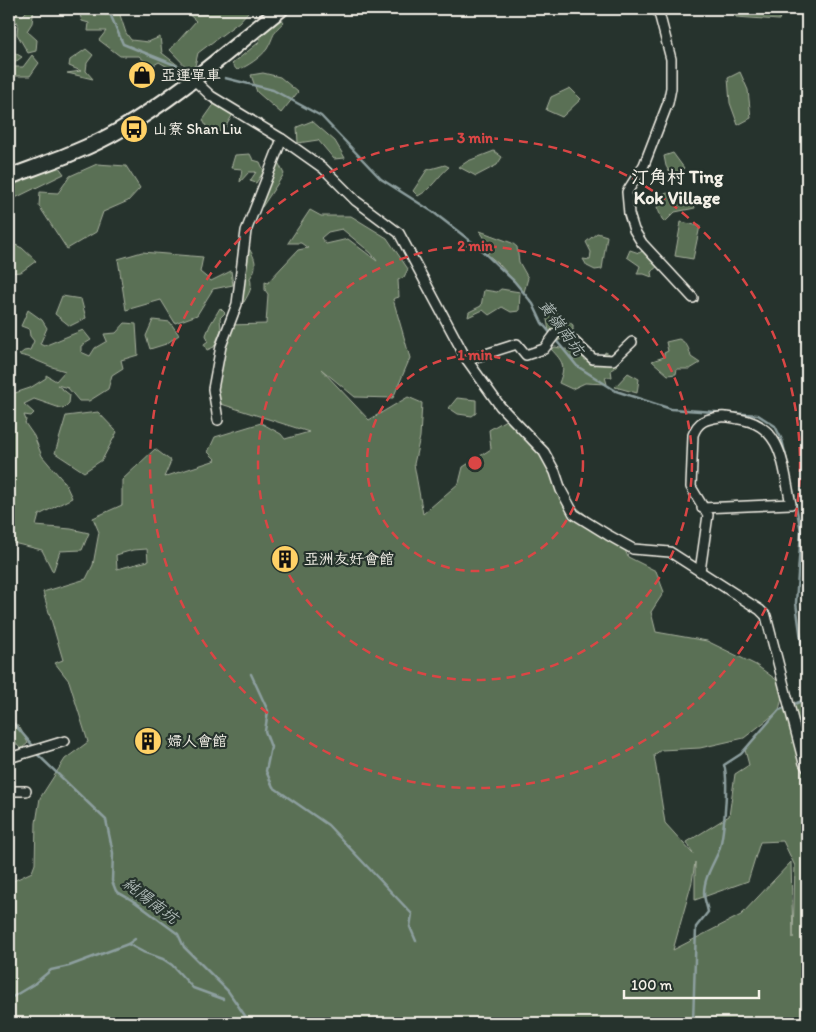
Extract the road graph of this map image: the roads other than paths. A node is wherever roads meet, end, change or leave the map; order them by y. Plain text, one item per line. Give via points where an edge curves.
1 (281, 9) edge
2 (658, 9) edge
3 (193, 79) junction
4 (282, 139) junction
5 (9, 177) edge
6 (693, 298) dead end
7 (632, 342) dead end
8 (467, 360) junction
9 (218, 420) dead end
10 (702, 508) junction
11 (700, 571) junction
12 (65, 741) dead end
13 (9, 758) edge
14 (807, 768) edge
15 (9, 789) edge
16 (26, 791) dead end

1 - 3 main road
2 - 6 street via 670,59 671,88 644,165 627,192 629,214 642,243
3 - 4 street via 211,96
3 - 5 main road via 117,132
4 - 8 street via 323,168 356,201 399,233
4 - 9 street via 246,231 237,304 221,346 213,389
7 - 8 street via 613,360 593,358 564,331 556,333 544,349 526,355 517,344
8 - 11 street via 500,406 544,452 574,514 633,548 670,552
10 - 10 street via 791,504 778,445 770,432 745,419 724,416 708,419 696,427 690,487
10 - 11 street via 708,516
11 - 14 street via 766,616
12 - 13 street
15 - 16 street

